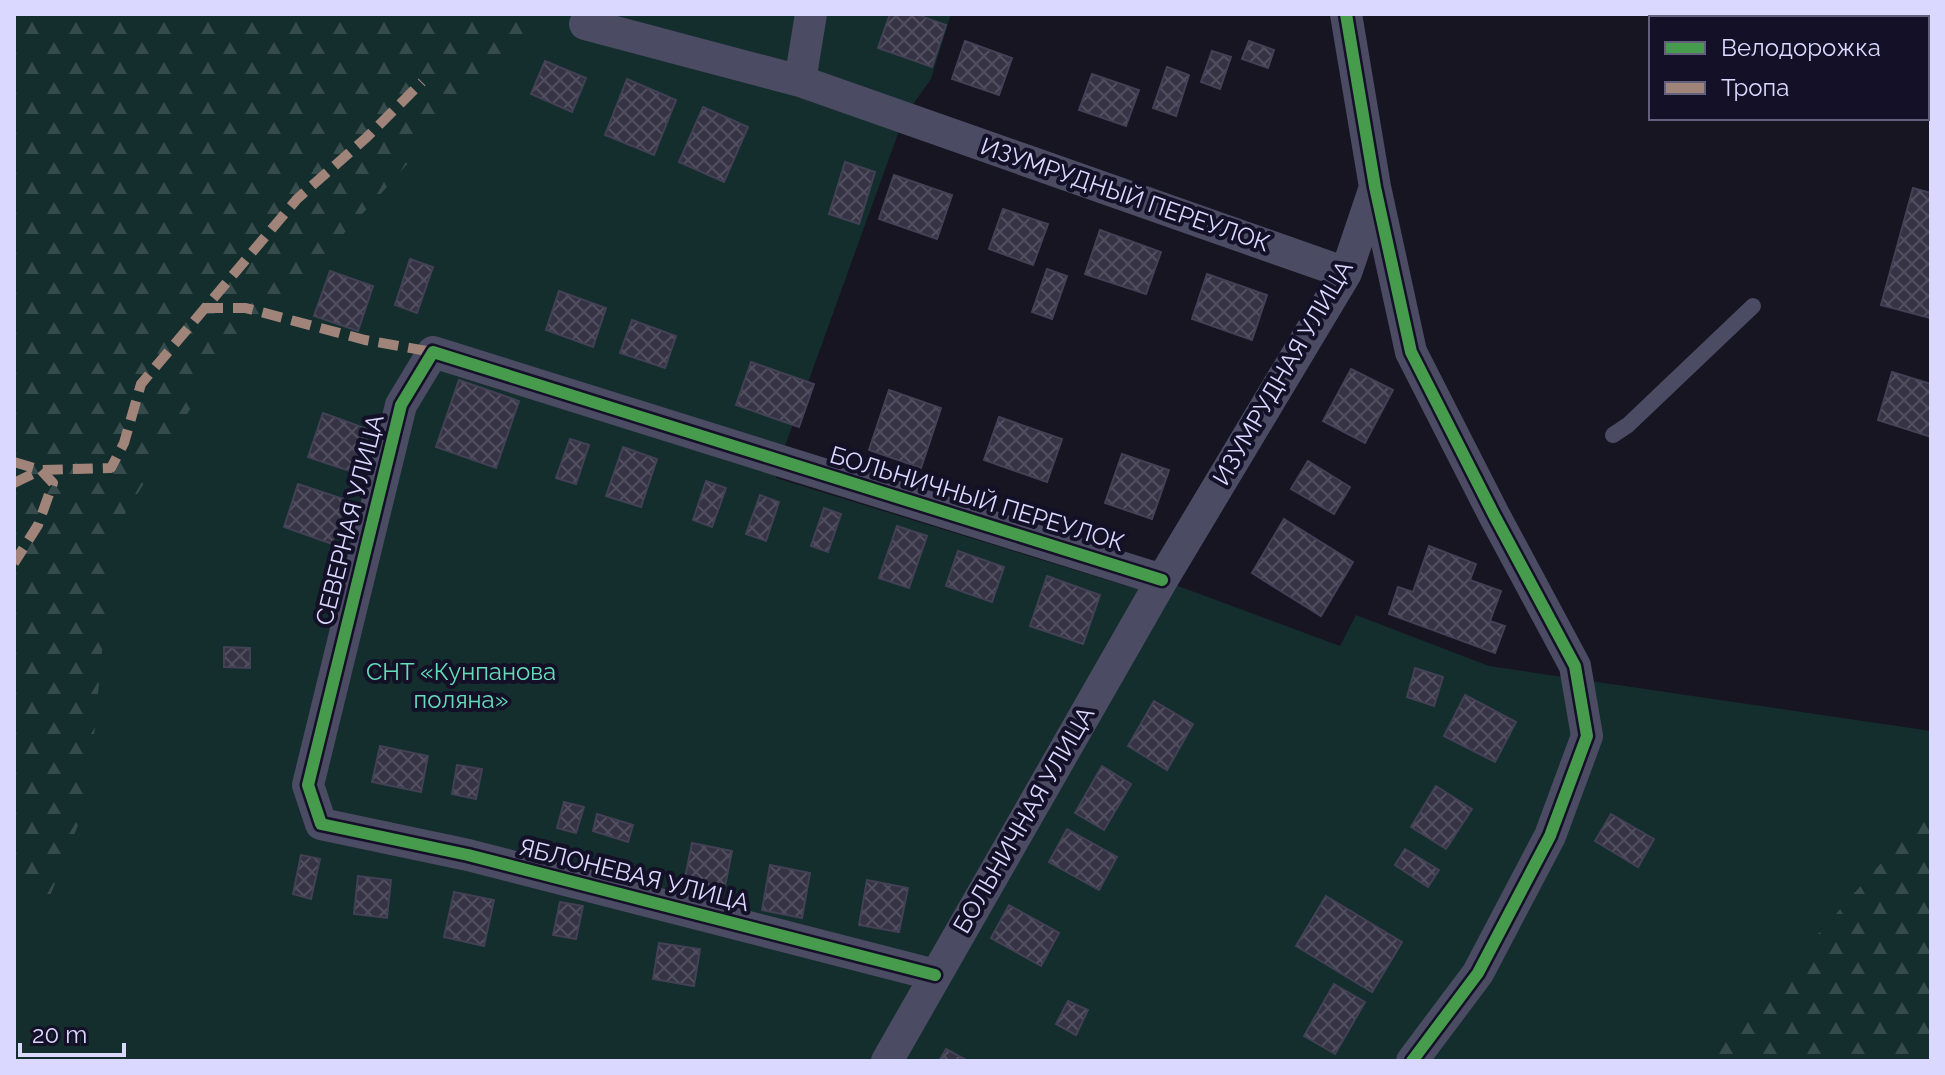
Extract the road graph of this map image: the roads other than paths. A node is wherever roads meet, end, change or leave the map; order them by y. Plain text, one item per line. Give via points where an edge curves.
1 (811, 14) edge
2 (1346, 14) edge
3 (585, 24) dead end
4 (800, 81) junction
5 (1375, 187) junction
6 (1346, 273) junction
7 (1753, 306) dead end
8 (1613, 435) dead end
9 (780, 460) joint
10 (1162, 580) junction
11 (321, 824) joint
12 (935, 975) junction
13 (887, 1061) edge
14 (1412, 1061) edge

1 - 4 street
2 - 5 street, ИЗУМРУДНАЯ УЛИЦА
3 - 4 street, ИЗУМРУДНЫЙ ПЕРЕУЛОК
4 - 6 street, ИЗУМРУДНЫЙ ПЕРЕУЛОК
5 - 6 street, ИЗУМРУДНАЯ УЛИЦА
5 - 14 street via 1411,352 1501,511 1575,666 1587,736 1550,836 1478,973
6 - 10 street, ИЗУМРУДНАЯ УЛИЦА
7 - 8 lane
9 - 10 street, БОЛЬНИЧНЫЙ ПЕРЕУЛОК
9 - 11 street, СЕВЕРНАЯ УЛИЦА via 433,352 401,405 308,785
10 - 12 street, БОЛЬНИЧНАЯ УЛИЦА
11 - 12 street, ЯБЛОНЕВАЯ УЛИЦА via 468,855
12 - 13 street, БОЛЬНИЧНАЯ УЛИЦА

